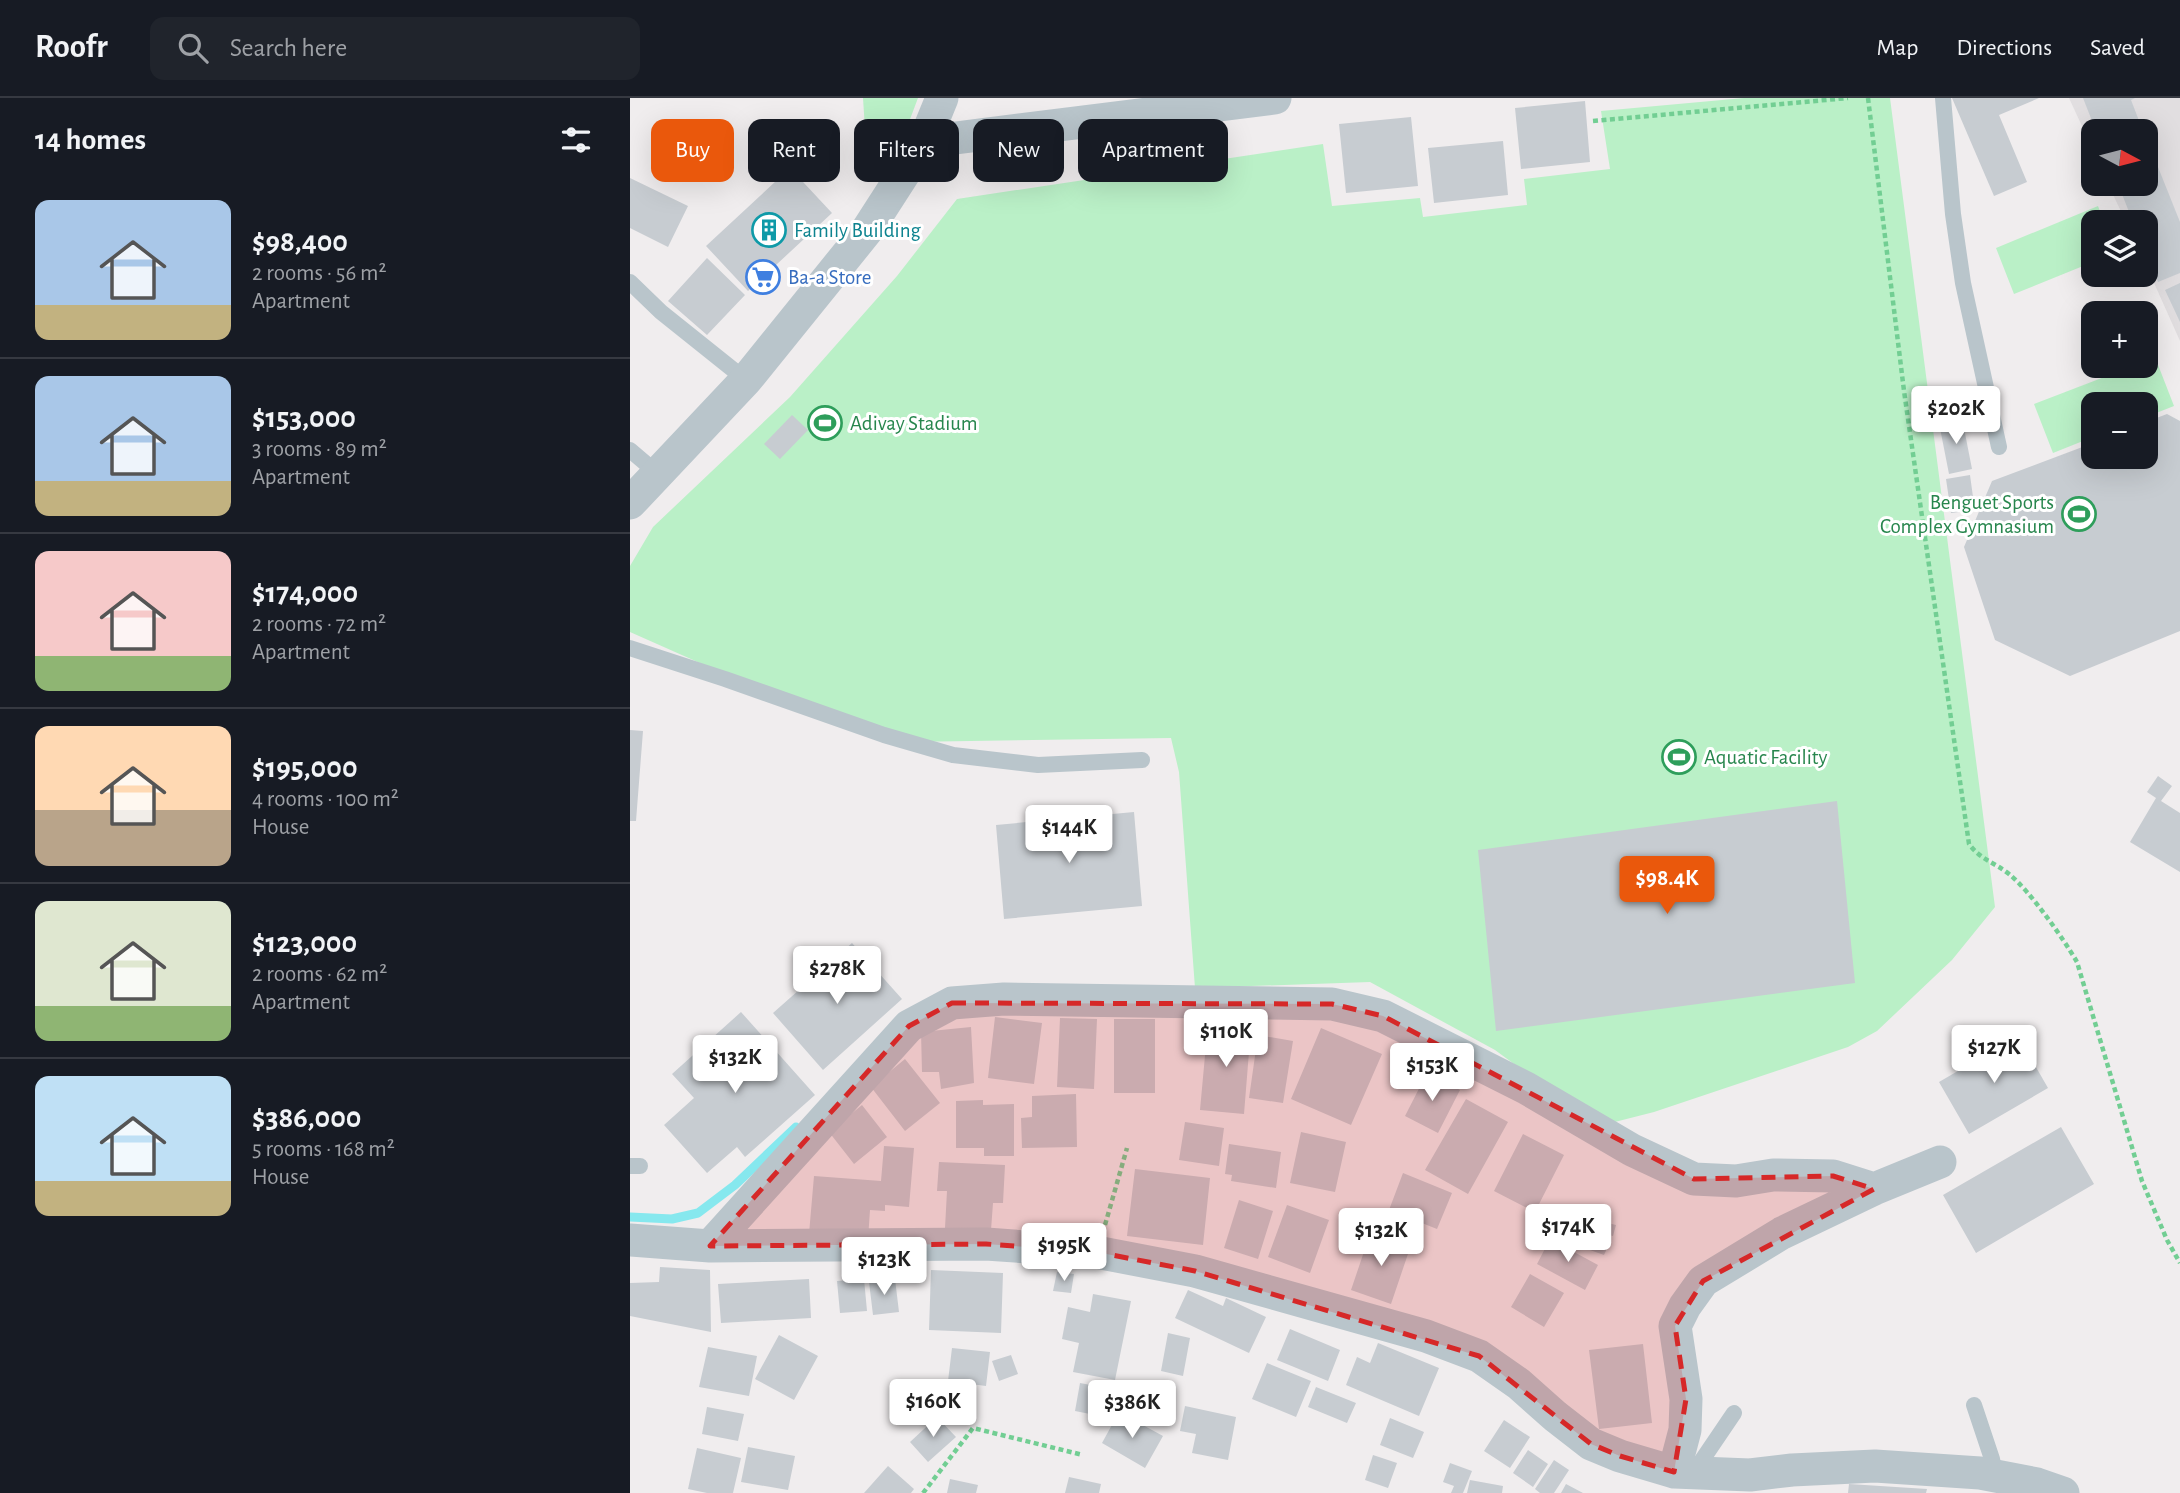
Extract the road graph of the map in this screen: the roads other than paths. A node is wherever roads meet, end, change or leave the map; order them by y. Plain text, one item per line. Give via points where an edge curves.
1 (942, 98) edge
2 (1275, 98) edge
3 (1943, 98) edge
4 (933, 119) edge
5 (959, 138) edge
6 (898, 182) edge
7 (630, 282) edge
8 (746, 380) junction
9 (1999, 447) dead end
10 (630, 450) edge
11 (639, 490) edge
12 (630, 648) edge
13 (1142, 760) dead end
14 (1940, 1162) dead end
15 (1874, 1189) junction
16 (630, 1240) edge
17 (710, 1246) junction
18 (1974, 1405) dead end
19 (1734, 1413) dead end
20 (1684, 1472) junction
21 (1995, 1475) junction
22 (2063, 1493) edge

1 - 4 street
2 - 5 street
3 - 9 lane via 1963,283
6 - 8 street via 868,229
7 - 8 lane
8 - 11 street
10 - 11 lane
12 - 13 lane via 884,736 953,755 1038,765
14 - 15 street
15 - 17 street via 1833,1176 1694,1179 1383,1017 1332,1004 1004,999 952,1003 909,1026
15 - 20 street via 1782,1233 1703,1280 1685,1306 1675,1326 1686,1399
16 - 17 street
17 - 20 street via 986,1244 1097,1252 1195,1271 1479,1356 1591,1444
18 - 21 lane
19 - 20 lane
20 - 21 street via 1750,1475 1875,1466
21 - 22 street

